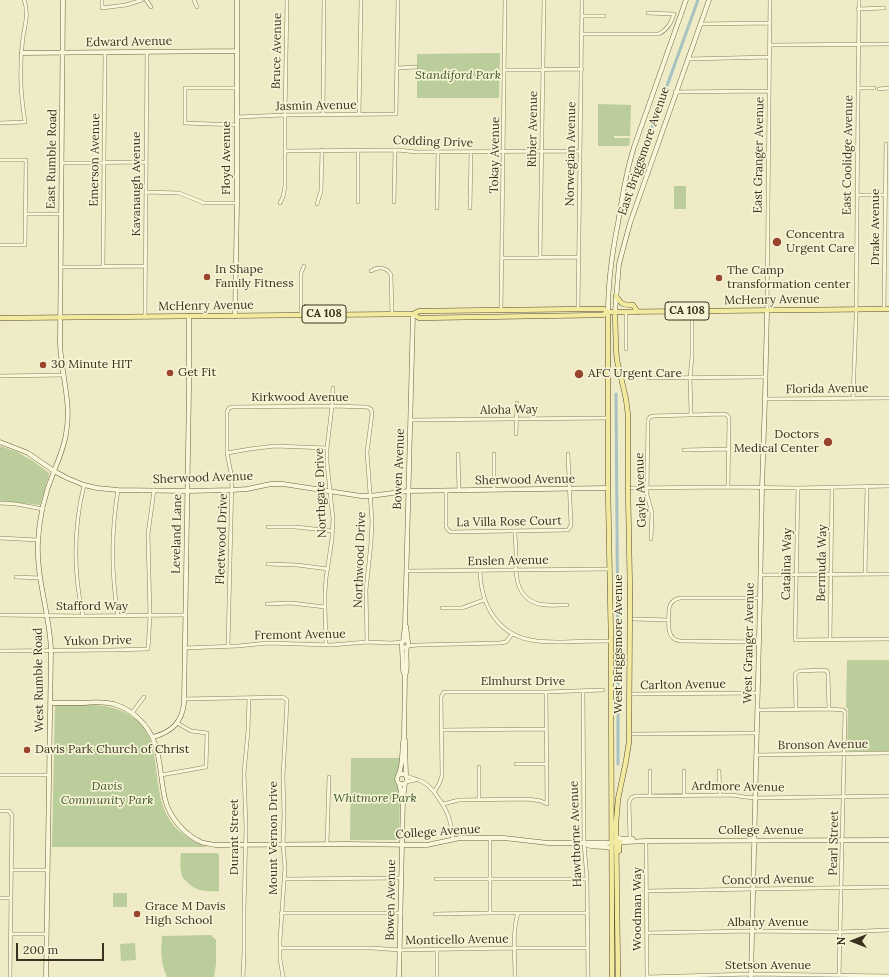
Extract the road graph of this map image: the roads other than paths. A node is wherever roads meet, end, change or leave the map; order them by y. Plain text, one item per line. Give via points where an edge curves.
1 (24, 0) edge
2 (63, 0) edge
3 (102, 0) edge
4 (142, 0) edge
5 (146, 0) edge
6 (194, 0) edge
7 (237, 0) edge
8 (287, 0) edge
9 (324, 0) edge
10 (361, 0) edge
11 (398, 0) edge
12 (505, 0) edge
13 (544, 0) edge
14 (582, 0) edge
15 (686, 0) edge
16 (708, 0) edge
17 (770, 0) edge
18 (858, 0) edge
19 (151, 7) dead end
20 (197, 7) dead end
21 (884, 8) dead end
22 (858, 9) junction
23 (648, 13) dead end
24 (582, 16) junction
25 (604, 16) dead end
26 (770, 23) junction
27 (700, 24) junction
28 (582, 34) junction
29 (858, 44) junction
30 (889, 44) edge
31 (770, 45) junction
32 (237, 51) junction
33 (147, 52) junction
34 (22, 53) junction
35 (105, 53) junction
36 (63, 54) junction
37 (770, 57) junction
38 (688, 59) junction
39 (397, 68) junction
40 (416, 68) dead end
41 (582, 69) junction
42 (505, 70) junction
43 (544, 70) junction
44 (237, 88) junction
45 (858, 88) junction
46 (874, 88) dead end
47 (889, 88) edge
48 (879, 89) dead end
49 (769, 91) junction
50 (676, 92) junction
51 (285, 115) junction
52 (323, 115) junction
53 (359, 115) junction
54 (237, 117) junction
55 (0, 123) edge
56 (237, 125) junction
57 (886, 144) dead end
58 (322, 150) junction
59 (358, 150) junction
60 (395, 150) junction
61 (285, 151) junction
62 (580, 151) junction
63 (438, 152) junction
64 (471, 152) junction
65 (504, 152) junction
66 (542, 152) junction
67 (0, 160) edge
68 (104, 162) junction
69 (146, 162) junction
70 (62, 163) junction
71 (146, 192) junction
72 (857, 195) junction
73 (886, 195) junction
74 (358, 202) dead end
75 (394, 202) dead end
76 (237, 203) junction
77 (280, 203) dead end
78 (317, 204) dead end
79 (437, 208) dead end
80 (470, 208) dead end
81 (26, 214) junction
82 (61, 214) junction
83 (0, 245) edge
84 (579, 257) junction
85 (502, 258) junction
86 (540, 258) junction
87 (103, 266) junction
88 (146, 266) junction
89 (304, 266) dead end
90 (61, 267) junction
91 (371, 271) dead end
92 (616, 296) junction
93 (578, 309) junction
94 (887, 309) edge
95 (501, 310) junction
96 (767, 310) junction
97 (856, 310) junction
98 (692, 311) junction
99 (608, 312) junction
100 (615, 312) junction
101 (626, 312) junction
102 (638, 312) junction
103 (301, 314) junction
104 (392, 314) junction
105 (413, 314) junction
106 (190, 316) junction
107 (235, 316) junction
108 (60, 317) junction
109 (145, 317) junction
110 (0, 318) edge
111 (626, 350) dead end
112 (64, 375) junction
113 (0, 376) edge
114 (765, 377) junction
115 (648, 378) dead end
116 (690, 378) junction
117 (333, 388) dead end
118 (853, 398) junction
119 (889, 398) edge
120 (765, 399) junction
121 (517, 403) dead end
122 (332, 406) junction
123 (229, 408) joint
124 (370, 408) joint
125 (691, 414) junction
126 (608, 418) junction
127 (517, 419) junction
128 (411, 420) junction
129 (516, 434) dead end
130 (0, 442) edge
131 (327, 448) junction
132 (728, 449) junction
133 (684, 450) dead end
134 (227, 453) junction
135 (458, 454) dead end
136 (494, 454) dead end
137 (568, 454) dead end
138 (54, 471) junction
139 (84, 485) junction
140 (889, 486) edge
141 (728, 487) junction
142 (832, 487) junction
143 (867, 487) junction
144 (608, 488) junction
145 (632, 488) dead end
146 (648, 488) junction
147 (762, 488) junction
148 (798, 488) junction
149 (569, 489) junction
150 (118, 490) junction
151 (154, 490) junction
152 (232, 490) junction
153 (494, 490) junction
154 (188, 491) junction
155 (330, 491) junction
156 (408, 491) junction
157 (446, 491) junction
158 (459, 491) junction
159 (370, 496) junction
160 (0, 503) edge
161 (43, 509) junction
162 (268, 527) dead end
163 (332, 531) junction
164 (515, 531) junction
165 (0, 538) edge
166 (651, 539) dead end
167 (38, 540) junction
168 (268, 564) dead end
169 (328, 569) junction
170 (610, 569) junction
171 (515, 570) junction
172 (407, 571) junction
173 (480, 571) junction
174 (865, 574) junction
175 (889, 574) edge
176 (761, 575) junction
177 (831, 575) junction
178 (16, 576) dead end
179 (796, 576) junction
180 (40, 578) junction
181 (760, 598) junction
182 (484, 600) junction
183 (267, 604) dead end
184 (567, 605) dead end
185 (325, 607) junction
186 (442, 608) dead end
187 (0, 615) edge
188 (185, 615) junction
189 (48, 616) junction
190 (83, 616) junction
191 (118, 616) junction
192 (150, 616) junction
193 (634, 619) dead end
194 (669, 620) junction
195 (512, 634) junction
196 (889, 639) edge
197 (830, 640) junction
198 (611, 641) junction
199 (367, 642) junction
200 (759, 642) junction
201 (405, 644) junction
202 (326, 645) junction
203 (228, 646) junction
204 (184, 648) junction
205 (0, 651) edge
206 (51, 651) junction
207 (603, 690) dead end
208 (583, 691) junction
209 (546, 692) junction
210 (758, 693) junction
211 (633, 694) dead end
212 (144, 697) dead end
213 (249, 698) junction
214 (184, 699) junction
215 (50, 703) junction
216 (829, 709) junction
217 (758, 710) junction
218 (796, 710) junction
219 (132, 713) junction
220 (177, 722) junction
221 (546, 729) junction
222 (442, 730) junction
223 (757, 733) junction
224 (633, 734) dead end
225 (153, 737) junction
226 (404, 737) junction
227 (845, 753) junction
228 (889, 753) edge
229 (756, 755) junction
230 (516, 764) dead end
231 (546, 764) junction
232 (479, 767) dead end
233 (650, 771) dead end
234 (684, 771) dead end
235 (719, 771) dead end
236 (49, 775) junction
237 (161, 775) junction
238 (0, 776) edge
239 (398, 776) junction
240 (406, 776) junction
241 (329, 777) dead end
242 (415, 780) junction
243 (405, 782) junction
244 (399, 783) junction
245 (434, 792) junction
246 (684, 795) junction
247 (720, 795) junction
248 (650, 796) junction
249 (844, 796) junction
250 (889, 796) edge
251 (755, 798) junction
252 (403, 799) junction
253 (479, 800) junction
254 (443, 804) junction
255 (0, 811) edge
256 (490, 838) junction
257 (453, 839) junction
258 (630, 840) junction
259 (843, 840) junction
260 (889, 840) edge
261 (646, 841) junction
262 (754, 841) junction
263 (584, 843) junction
264 (615, 843) junction
265 (327, 844) junction
266 (245, 845) junction
267 (283, 845) junction
268 (402, 846) junction
269 (590, 846) junction
270 (585, 850) junction
271 (11, 870) junction
272 (48, 870) junction
273 (401, 878) junction
274 (284, 879) junction
275 (436, 879) dead end
276 (490, 879) junction
277 (587, 879) junction
278 (889, 887) edge
279 (754, 888) junction
280 (842, 888) junction
281 (646, 891) junction
282 (0, 898) edge
283 (11, 898) junction
284 (281, 913) junction
285 (401, 913) junction
286 (490, 913) junction
287 (518, 913) junction
288 (587, 913) junction
289 (435, 914) dead end
290 (889, 930) edge
291 (752, 931) junction
292 (841, 932) junction
293 (647, 933) junction
294 (10, 934) junction
295 (46, 934) junction
296 (280, 948) junction
297 (515, 948) junction
298 (588, 948) junction
299 (437, 949) junction
300 (400, 950) junction
301 (751, 976) edge
302 (839, 976) edge
303 (889, 976) edge
304 (10, 977) edge
305 (46, 977) edge
306 (243, 977) edge
307 (282, 977) edge
308 (399, 977) edge
309 (437, 977) edge
310 (515, 977) edge
311 (588, 977) edge
312 (612, 977) edge
313 (618, 977) edge
314 (647, 977) edge

1 - 34 street via 26,16
2 - 36 street, East Rumble Road
3 - 4 street via 102,8 106,8
5 - 19 street
6 - 20 street
7 - 32 street, Floyd Avenue
8 - 51 street, Bruce Avenue
9 - 52 street
10 - 53 street
11 - 39 street
12 - 42 street, Tokay Avenue
13 - 43 street, Ribier Avenue
14 - 24 street, Norwegian Avenue
15 - 99 street, East Briggsmore Avenue via 634,147 624,184 612,258
16 - 27 street, East Briggsmore Avenue
17 - 26 street, East Granger Avenue
18 - 22 street, East Coolidge Avenue
21 - 22 street
22 - 29 street, East Coolidge Avenue
23 - 28 street via 674,14 670,24 659,34
24 - 25 street
24 - 28 street, Norwegian Avenue
26 - 27 street
26 - 31 street, East Granger Avenue
27 - 38 street, East Briggsmore Avenue
28 - 41 street, Norwegian Avenue
29 - 30 street
29 - 31 street
29 - 45 street, East Coolidge Avenue
31 - 37 street, East Granger Avenue
32 - 33 street, Edward Avenue
32 - 44 street, Floyd Avenue
33 - 35 street, Edward Avenue
33 - 69 street, Kavanaugh Avenue
34 - 36 street, Edward Avenue
34 - 55 street via 21,93 25,122
35 - 36 street, Edward Avenue
35 - 68 street, Emerson Avenue
36 - 70 street, East Rumble Road
37 - 38 street
37 - 49 street, East Granger Avenue
38 - 50 street, East Briggsmore Avenue
39 - 40 street
39 - 53 street, Jasmin Avenue via 396,114
41 - 43 street
41 - 62 street, Norwegian Avenue
42 - 43 street
42 - 65 street, Tokay Avenue
43 - 66 street, Ribier Avenue
44 - 54 street, Floyd Avenue
44 - 56 street via 185,88 185,123
45 - 46 street
45 - 72 street, East Coolidge Avenue
47 - 48 street
49 - 50 street
49 - 96 street, East Granger Avenue
50 - 92 street, East Briggsmore Avenue via 630,223 620,264
51 - 52 street, Jasmin Avenue
51 - 54 street, Jasmin Avenue
51 - 61 street, Bruce Avenue
52 - 53 street, Jasmin Avenue
54 - 56 street, Floyd Avenue
56 - 76 street, Floyd Avenue
57 - 73 street, Drake Avenue
58 - 59 street, Codding Drive
58 - 61 street, Codding Drive
58 - 78 street via 321,191
59 - 60 street, Codding Drive
59 - 74 street
60 - 63 street, Codding Drive
60 - 75 street
61 - 77 street, Bruce Avenue via 285,186
62 - 66 street, Codding Drive
62 - 84 street, Norwegian Avenue
63 - 64 street, Codding Drive
63 - 79 street
64 - 65 street, Codding Drive
64 - 80 street
65 - 66 street, Codding Drive
65 - 85 street, Tokay Avenue
66 - 86 street, Ribier Avenue
67 - 81 street via 26,160
68 - 69 street
68 - 70 street
68 - 87 street, Emerson Avenue
69 - 71 street, Kavanaugh Avenue
70 - 82 street, East Rumble Road
71 - 76 street via 179,193 204,203
71 - 88 street, Kavanaugh Avenue
72 - 73 street
72 - 97 street, East Coolidge Avenue
73 - 94 street, Drake Avenue
76 - 107 street, Floyd Avenue
81 - 82 street
81 - 83 street via 25,245
82 - 90 street, East Rumble Road
84 - 86 street
84 - 93 street, Norwegian Avenue
85 - 86 street
85 - 95 street, Tokay Avenue
87 - 88 street
87 - 90 street
88 - 109 street, Kavanaugh Avenue
89 - 103 street via 301,273
90 - 108 street, East Rumble Road
91 - 104 street via 383,268 391,275
92 - 100 street, East Briggsmore Avenue
92 - 102 main road via 620,303 633,305
93 - 95 main road, McHenry Avenue / CA 108
93 - 99 main road, McHenry Avenue / CA 108 via 604,309
94 - 97 main road, McHenry Avenue / CA 108
95 - 105 main road, McHenry Avenue / CA 108 via 419,311
96 - 97 main road, McHenry Avenue / CA 108
96 - 98 main road, McHenry Avenue / CA 108
96 - 114 street, West Granger Avenue
97 - 118 street, East Coolidge Avenue
98 - 102 main road, McHenry Avenue / CA 108
98 - 116 street
99 - 100 main road, McHenry Avenue / CA 108
99 - 105 main road, McHenry Avenue / CA 108 via 603,315 419,318
99 - 126 main road, West Briggsmore Avenue
100 - 101 main road, McHenry Avenue / CA 108
100 - 264 main road, West Briggsmore Avenue via 617,360 628,415 630,592 629,742 617,805
101 - 102 main road, McHenry Avenue / CA 108
101 - 111 street
103 - 104 main road, McHenry Avenue / CA 108
103 - 107 main road, McHenry Avenue / CA 108
104 - 105 main road, McHenry Avenue / CA 108
105 - 128 street, Bowen Avenue
106 - 107 main road, McHenry Avenue / CA 108
106 - 109 main road, McHenry Avenue / CA 108
106 - 154 street, Leveland Lane
108 - 109 main road, McHenry Avenue / CA 108
108 - 110 main road, McHenry Avenue / CA 108
108 - 112 street, West Rumble Road via 60,348
112 - 113 street
112 - 138 street, West Rumble Road via 68,424
114 - 116 street
114 - 120 street, West Granger Avenue
115 - 116 street
116 - 125 street
117 - 122 street, Northgate Drive
118 - 119 street, Florida Avenue
118 - 120 street, Florida Avenue
120 - 147 street, West Granger Avenue
121 - 127 street
122 - 123 street, Kirkwood Avenue
122 - 124 street, Kirkwood Avenue
122 - 131 street, Northgate Drive
123 - 134 street, Fleetwood Drive
124 - 159 street, Northwood Drive via 372,411 367,452
125 - 132 street via 727,415
125 - 146 street, Gayle Avenue via 653,416 648,420
126 - 127 street, Aloha Way
126 - 144 main road, West Briggsmore Avenue
127 - 128 street, Aloha Way
127 - 129 street
128 - 156 street, Bowen Avenue
130 - 138 street, Sherwood Avenue via 28,453
131 - 134 street via 275,446
131 - 155 street, Northgate Drive
132 - 133 street
132 - 141 street
134 - 152 street, Fleetwood Drive via 232,472
135 - 158 street
136 - 153 street
137 - 149 street
138 - 139 street, Sherwood Avenue
138 - 161 street, West Rumble Road
139 - 150 street, Sherwood Avenue
139 - 190 street via 75,549
140 - 143 street
141 - 146 street
141 - 147 street
142 - 143 street
142 - 148 street
142 - 177 street, Bermuda Way
143 - 174 street
144 - 149 street, Sherwood Avenue
144 - 170 main road, West Briggsmore Avenue
145 - 146 street
146 - 166 street, Gayle Avenue via 652,514
147 - 148 street
147 - 176 street, West Granger Avenue
148 - 179 street, Catalina Way
149 - 153 street, Sherwood Avenue
149 - 164 street, La Villa Rose Court via 569,529
150 - 151 street, Sherwood Avenue
150 - 191 street via 112,560
151 - 154 street, Sherwood Avenue
151 - 192 street via 148,534
152 - 154 street, Sherwood Avenue
152 - 155 street, Sherwood Avenue via 283,484
152 - 203 street, Fleetwood Drive
153 - 158 street, Sherwood Avenue
154 - 188 street, Leveland Lane
155 - 159 street, Sherwood Avenue
155 - 163 street, Northgate Drive
156 - 157 street, Sherwood Avenue
156 - 159 street, Sherwood Avenue
156 - 172 street, Bowen Avenue
157 - 158 street, Sherwood Avenue
157 - 164 street, La Villa Rose Court via 446,527 449,531
159 - 199 street, Northwood Drive via 371,532 366,590
160 - 161 street
161 - 167 street, West Rumble Road
162 - 163 street
163 - 169 street, Northgate Drive
164 - 171 street
165 - 167 street
167 - 180 street, West Rumble Road
168 - 169 street
169 - 185 street, Northgate Drive
170 - 171 street, Enslen Avenue
170 - 198 main road, West Briggsmore Avenue
171 - 173 street, Enslen Avenue
171 - 184 street via 520,589 531,601 546,605
172 - 173 street, Enslen Avenue
172 - 201 street, Bowen Avenue
173 - 182 street
174 - 175 street
174 - 177 street
176 - 179 street
176 - 181 street, West Granger Avenue
177 - 179 street
177 - 197 street, Bermuda Way
178 - 180 street
179 - 197 street, Catalina Way via 795,640
180 - 189 street, West Rumble Road
181 - 194 street via 677,599 670,606
181 - 200 street, West Granger Avenue
182 - 186 street via 462,608
182 - 195 street via 495,618
183 - 185 street
185 - 202 street, Northgate Drive
187 - 189 street, Stafford Way
188 - 192 street, Stafford Way
188 - 204 street, Leveland Lane
189 - 190 street, Stafford Way
189 - 206 street, West Rumble Road
190 - 191 street, Stafford Way
191 - 192 street, Stafford Way
192 - 206 street, Yukon Drive via 148,649
193 - 194 street
194 - 200 street via 670,635 677,641
195 - 198 street via 536,641
195 - 201 street, Fremont Avenue via 506,642 500,643
196 - 197 street
198 - 264 main road, West Briggsmore Avenue
199 - 201 street, Fremont Avenue
199 - 202 street, Fremont Avenue
200 - 210 street, West Granger Avenue
201 - 226 street, Bowen Avenue via 407,670
202 - 203 street, Fremont Avenue via 268,643
203 - 204 street, Fremont Avenue
204 - 214 street, Leveland Lane
205 - 206 street, Yukon Drive
206 - 215 street, West Rumble Road
207 - 208 street, Elmhurst Drive
208 - 209 street, Elmhurst Drive
208 - 263 street, Hawthorne Avenue
209 - 221 street
209 - 222 street, Elmhurst Drive via 442,693
210 - 211 street, Carlton Avenue
210 - 217 street, West Granger Avenue
212 - 219 street
213 - 214 street
213 - 266 street, Durant Street via 244,773
213 - 267 street, Mount Vernon Drive via 283,697 287,702
214 - 220 street, Leveland Lane via 182,714
215 - 219 street, College Avenue via 106,703
215 - 236 street, West Rumble Road
216 - 218 street
216 - 218 street via 827,671 799,670 795,674
216 - 227 street, Pearl Street via 845,710
217 - 218 street
217 - 223 street, West Granger Avenue
219 - 225 street, College Avenue
220 - 225 street via 168,732
220 - 237 street via 191,731 206,734 206,767
221 - 222 street
221 - 231 street
222 - 245 street via 442,776
223 - 224 street
223 - 229 street, West Granger Avenue
225 - 237 street, College Avenue
226 - 239 street via 402,766
226 - 240 street
227 - 228 street, Bronson Avenue
227 - 229 street, Bronson Avenue
227 - 249 street, Pearl Street
229 - 251 street, West Granger Avenue
230 - 231 street
231 - 253 street via 547,804 528,799
232 - 253 street
233 - 248 street
234 - 246 street
235 - 247 street
236 - 238 street
236 - 272 street, West Rumble Road
237 - 266 street, College Avenue via 166,805 180,827 201,842
239 - 240 street
239 - 244 street
240 - 242 street
240 - 243 street
241 - 265 street
242 - 243 street
242 - 245 street via 426,784
243 - 244 street
243 - 252 street
244 - 252 street
245 - 254 street
246 - 247 street, Ardmore Avenue
246 - 248 street, Ardmore Avenue
247 - 251 street, Ardmore Avenue
248 - 258 street, Ardmore Avenue via 632,797 630,800
249 - 250 street, Ardmore Avenue
249 - 251 street, Ardmore Avenue
249 - 259 street, Pearl Street
251 - 262 street, West Granger Avenue
252 - 268 street, Bowen Avenue
253 - 254 street via 459,800
254 - 257 street
255 - 271 street via 7,811 12,815
256 - 257 street, College Avenue
256 - 263 street, College Avenue via 544,843
256 - 276 street
257 - 268 street, College Avenue via 427,845
258 - 261 street, College Avenue
258 - 264 street, College Avenue via 622,839
259 - 260 street, College Avenue
259 - 262 street, College Avenue
259 - 280 street, Pearl Street
261 - 262 street, College Avenue
261 - 281 street, Woodman Way
262 - 279 street, West Granger Avenue
263 - 264 street, College Avenue
263 - 269 street
263 - 270 street, Hawthorne Avenue
264 - 269 street via 608,846
264 - 312 main road, West Briggsmore Avenue
264 - 313 main road, West Briggsmore Avenue
265 - 267 street, College Avenue
265 - 268 street, College Avenue
266 - 267 street, College Avenue
266 - 306 street, Durant Street
267 - 274 street, Mount Vernon Drive
268 - 273 street, Bowen Avenue
269 - 270 street
270 - 277 street, Hawthorne Avenue
271 - 272 street
271 - 283 street
272 - 295 street, West Rumble Road
273 - 274 street
273 - 285 street, Bowen Avenue
274 - 284 street, Mount Vernon Drive
275 - 276 street
276 - 277 street
276 - 286 street
277 - 288 street, Hawthorne Avenue
278 - 280 street, Concord Avenue
279 - 280 street, Concord Avenue
279 - 281 street, Concord Avenue
279 - 291 street, West Granger Avenue
280 - 292 street, Pearl Street
281 - 293 street, Woodman Way
282 - 283 street
283 - 294 street
284 - 285 street
284 - 296 street, Mount Vernon Drive
285 - 300 street, Bowen Avenue
286 - 287 street
286 - 289 street
287 - 288 street
287 - 297 street
288 - 298 street, Hawthorne Avenue
290 - 292 street, Albany Avenue
291 - 292 street, Albany Avenue
291 - 293 street, Albany Avenue
291 - 301 street, West Granger Avenue
292 - 302 street, Pearl Street
293 - 314 street, Woodman Way
294 - 295 street
294 - 304 street
295 - 305 street, West Rumble Road
296 - 300 street, Monticello Avenue
296 - 307 street, Mount Vernon Drive
297 - 298 street, Monticello Avenue
297 - 299 street, Monticello Avenue
297 - 310 street
298 - 311 street, Hawthorne Avenue
299 - 300 street, Monticello Avenue
299 - 309 street
300 - 308 street, Bowen Avenue
301 - 302 street, Stetson Avenue
301 - 314 street, Stetson Avenue
302 - 303 street, Stetson Avenue

